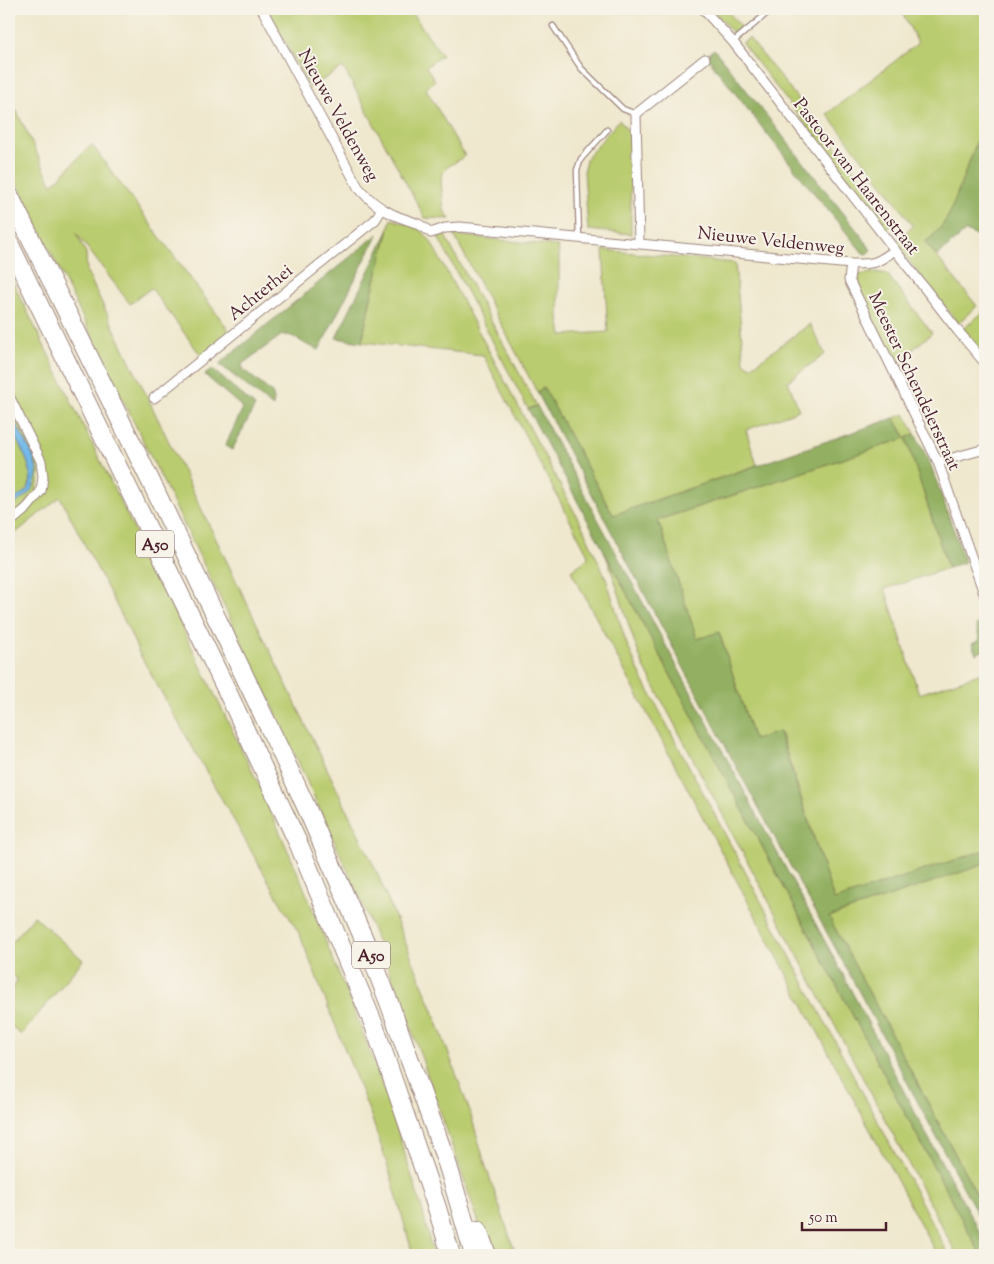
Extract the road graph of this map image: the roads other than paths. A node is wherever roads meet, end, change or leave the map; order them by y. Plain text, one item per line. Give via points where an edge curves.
1 (262, 9) edge
2 (703, 9) edge
3 (772, 9) edge
4 (553, 26) dead end
5 (733, 42) junction
6 (704, 58) dead end
7 (636, 114) junction
8 (607, 130) dead end
9 (9, 195) edge
10 (382, 209) junction
11 (579, 238) junction
12 (9, 243) edge
13 (640, 243) junction
14 (895, 250) junction
15 (851, 264) junction
16 (985, 363) edge
17 (9, 396) edge
18 (154, 398) dead end
19 (985, 449) edge
20 (938, 462) junction
21 (9, 523) edge
22 (985, 596) edge
23 (448, 1166) junction
24 (437, 1208) junction
25 (441, 1255) edge
26 (451, 1255) edge
27 (474, 1255) edge
28 (487, 1255) edge

1 - 10 street, Nieuwe Veldenweg via 350,174 365,196
2 - 5 street, Pastoor van Haarenstraat
3 - 5 lane
4 - 7 lane via 581,68 623,109
5 - 14 street, Pastoor van Haarenstraat
6 - 7 street
7 - 13 street
8 - 11 lane via 581,159 577,170
9 - 23 highway, A50 via 284,759 370,954
10 - 11 street, Nieuwe Veldenweg via 417,223 431,233 460,227
10 - 18 street, Achterhei via 375,220
11 - 13 street, Nieuwe Veldenweg
12 - 24 highway, A50 via 300,845 374,1025
13 - 15 street, Nieuwe Veldenweg
14 - 15 street, Nieuwe Veldenweg via 872,264
14 - 16 street, Pastoor van Haarenstraat
15 - 20 street, Meester Schendelerstraat via 849,280
17 - 21 street via 41,461 43,477 41,491
19 - 20 street
20 - 22 street, Meester Schendelerstraat
23 - 27 highway, A50
23 - 28 highway, A50 via 465,1195
24 - 25 highway, A50
24 - 26 highway, A50

